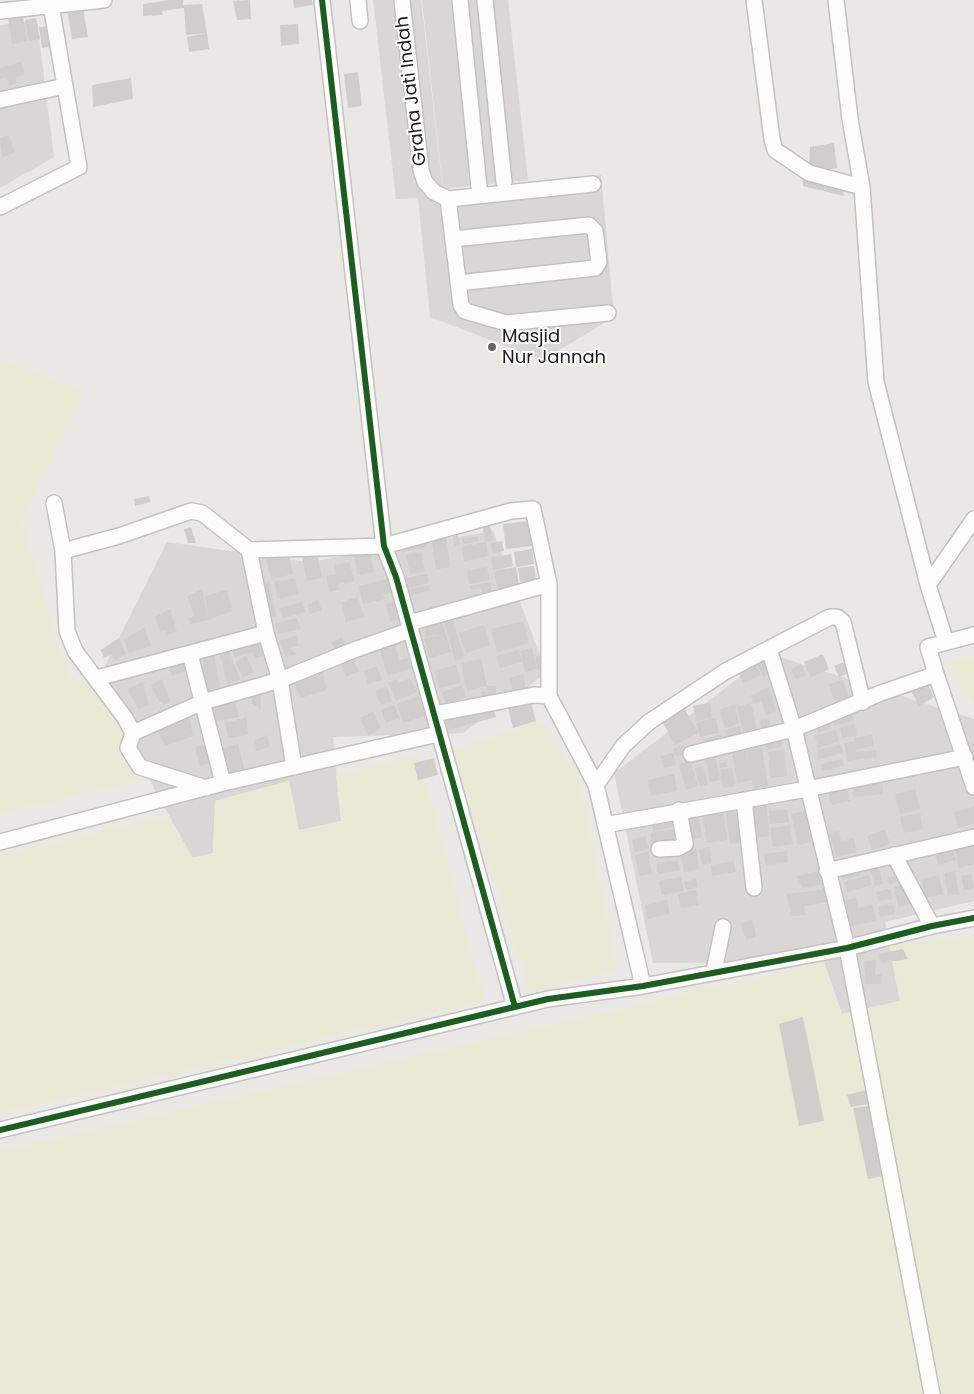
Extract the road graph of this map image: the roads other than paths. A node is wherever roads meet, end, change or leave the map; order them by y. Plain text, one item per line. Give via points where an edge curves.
1 (104, 0) edge
2 (322, 0) edge
3 (358, 0) edge
4 (402, 0) edge
5 (460, 0) edge
6 (485, 0) edge
7 (754, 0) edge
8 (836, 0) edge
9 (51, 5) junction
10 (0, 11) edge
11 (360, 21) dead end
12 (66, 86) junction
13 (0, 100) edge
14 (504, 182) dead end
15 (594, 184) dead end
16 (479, 187) dead end
17 (862, 187) junction
18 (448, 199) junction
19 (0, 207) edge
20 (453, 239) junction
21 (458, 283) junction
22 (608, 313) dead end
23 (54, 503) dead end
24 (974, 520) edge
25 (384, 546) junction
26 (249, 550) junction
27 (63, 551) junction
28 (549, 584) junction
29 (928, 584) junction
30 (410, 627) junction
31 (266, 633) junction
32 (974, 635) edge
33 (939, 643) junction
34 (769, 649) junction
35 (190, 654) junction
36 (936, 674) junction
37 (97, 678) junction
38 (280, 680) junction
39 (549, 696) junction
40 (203, 702) junction
41 (863, 702) junction
42 (434, 714) junction
43 (794, 729) junction
44 (133, 733) junction
45 (438, 734) junction
46 (691, 754) dead end
47 (965, 757) junction
48 (294, 767) junction
49 (223, 783) junction
50 (596, 785) junction
51 (974, 786) edge
52 (206, 788) junction
53 (807, 789) junction
54 (744, 800) junction
55 (679, 810) junction
56 (605, 825) junction
57 (974, 838) edge
58 (0, 842) edge
59 (659, 849) dead end
60 (894, 855) junction
61 (827, 871) junction
62 (754, 888) dead end
63 (974, 918) edge
64 (932, 926) junction
65 (723, 927) dead end
66 (847, 948) junction
67 (714, 971) junction
68 (643, 986) junction
69 (515, 1007) junction
70 (0, 1130) edge
71 (932, 1394) edge

1 - 9 street
2 - 25 street
3 - 11 street
4 - 18 street, Graha Jati Indah via 421,170 425,182 434,192
5 - 16 street
6 - 14 street
7 - 17 street via 775,150 809,173
8 - 17 street via 850,119
9 - 10 street
9 - 12 street
12 - 13 street
12 - 19 street via 79,167
15 - 18 street
17 - 29 street via 876,382
18 - 20 street
20 - 21 street
20 - 21 street via 589,225 595,231 599,262 595,268
21 - 22 street via 465,312 506,324
23 - 27 street
24 - 29 street
25 - 26 street
25 - 28 street via 511,511 533,509
25 - 30 street
26 - 27 street via 202,513 191,511
26 - 31 street
27 - 37 street via 68,631 75,651
28 - 30 street
28 - 39 street
29 - 33 street
30 - 38 street
30 - 42 street
31 - 35 street
31 - 38 street
32 - 33 street
33 - 36 street via 928,647
34 - 41 street via 830,617 837,617 843,622
34 - 43 street
34 - 50 street via 726,671 649,722 623,746
35 - 37 street
35 - 40 street
36 - 41 street
36 - 47 street
37 - 44 street
38 - 40 street
38 - 48 street
39 - 42 street via 534,695
39 - 50 street
40 - 44 street
40 - 49 street
41 - 43 street
42 - 45 street
43 - 46 street
43 - 53 street
44 - 52 street via 128,748 140,767
45 - 48 street
45 - 69 street
47 - 51 street
47 - 53 street
48 - 49 street
49 - 52 street
50 - 56 street
52 - 58 street
53 - 54 street
53 - 61 street
54 - 55 street
54 - 62 street
55 - 56 street
55 - 59 street via 685,844 678,848
56 - 68 street
57 - 60 street
60 - 61 street
60 - 64 street
61 - 66 street
63 - 64 street
64 - 66 street
65 - 67 street
66 - 67 street
66 - 71 street
67 - 68 street
68 - 69 street via 548,999
69 - 70 street

